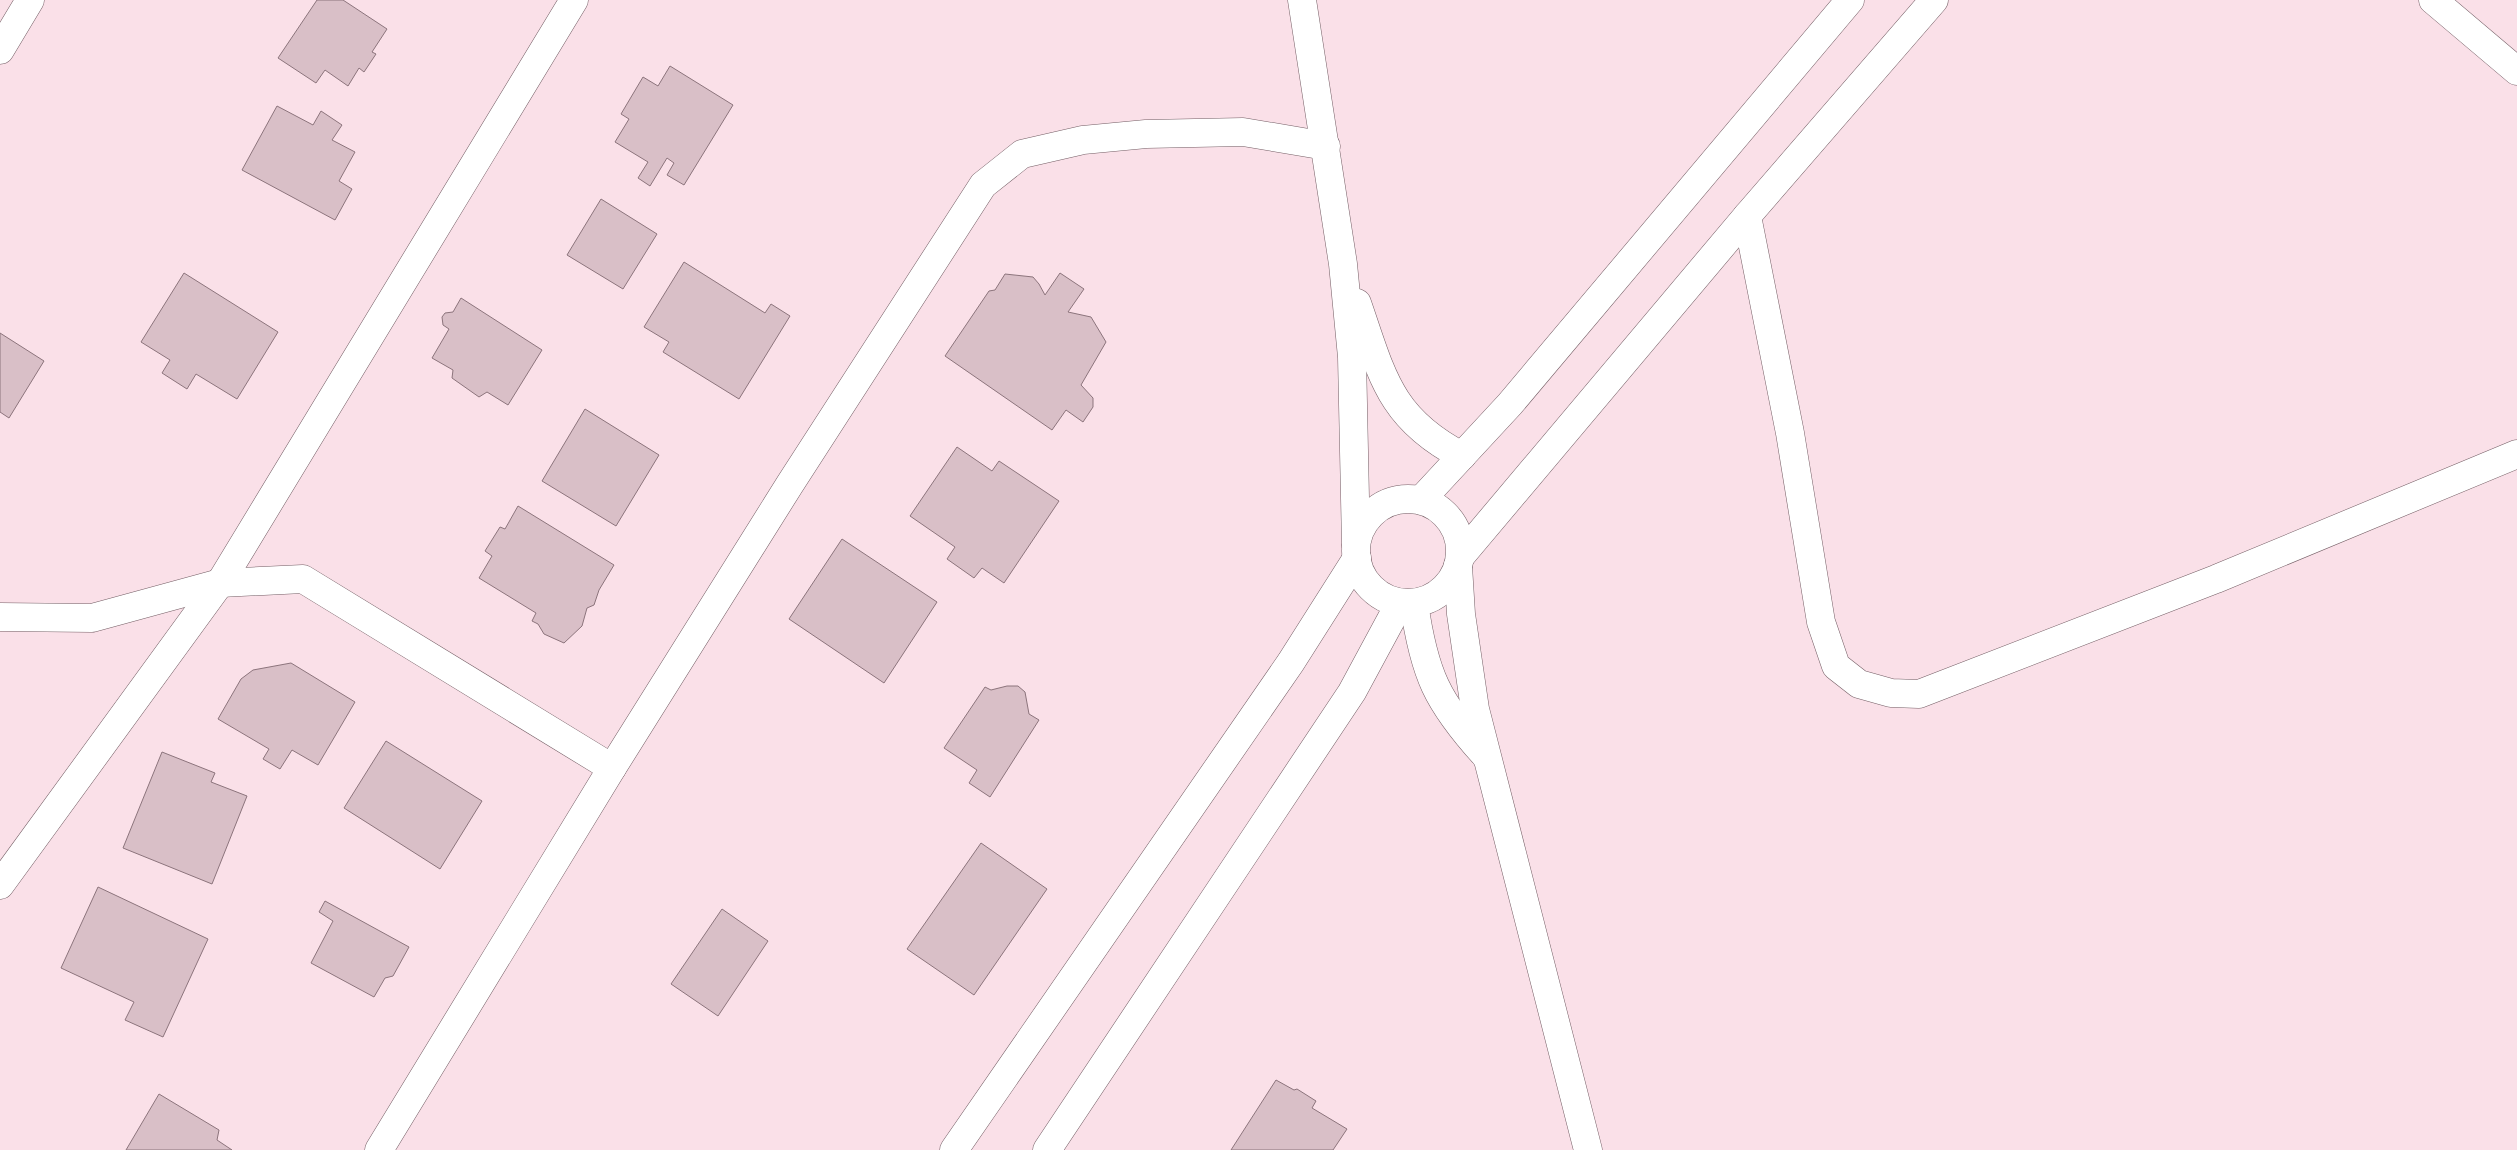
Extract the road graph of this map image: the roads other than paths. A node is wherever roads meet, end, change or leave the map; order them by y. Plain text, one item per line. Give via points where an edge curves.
1 (30, 0) edge
2 (574, 0) edge
3 (1302, 0) edge
4 (1850, 0) edge
5 (1934, 0) edge
6 (2433, 0) edge
7 (0, 50) edge
8 (2517, 71) edge
9 (1326, 146) junction
10 (1747, 216) junction
11 (1343, 264) junction
12 (2517, 454) edge
13 (1462, 456) junction
14 (1421, 500) junction
15 (1356, 551) junction
16 (1459, 562) junction
17 (220, 583) junction
18 (1407, 603) junction
19 (0, 617) edge
20 (1486, 756) junction
21 (612, 768) junction
22 (0, 885) edge
23 (379, 1150) edge
24 (954, 1150) edge
25 (1048, 1150) edge
26 (1588, 1150) edge

1 - 7 street
2 - 17 street
3 - 9 street
4 - 13 street via 1510,404
5 - 10 street
6 - 8 street
9 - 11 street
9 - 21 street via 1243,132 1146,134 1083,140 1022,154 984,185 790,484
10 - 12 street via 1790,433 1821,622 1836,666 1859,684 1891,693 1919,694 2216,579
10 - 16 street
11 - 13 street via 1382,374 1395,400 1413,423 1436,442
11 - 15 street via 1352,357
13 - 14 street
14 - 15 street via 1404,498 1386,503 1372,513 1362,528
14 - 16 street via 1447,515 1455,528 1460,542
15 - 18 street via 1366,582 1387,599
15 - 24 street via 1291,662
16 - 18 street via 1449,584 1434,597
16 - 20 street via 1467,662
17 - 19 street via 92,618
17 - 21 street via 303,579
17 - 22 street
18 - 20 street via 1434,688 1457,725
18 - 25 street via 1352,692
20 - 26 street
21 - 23 street

